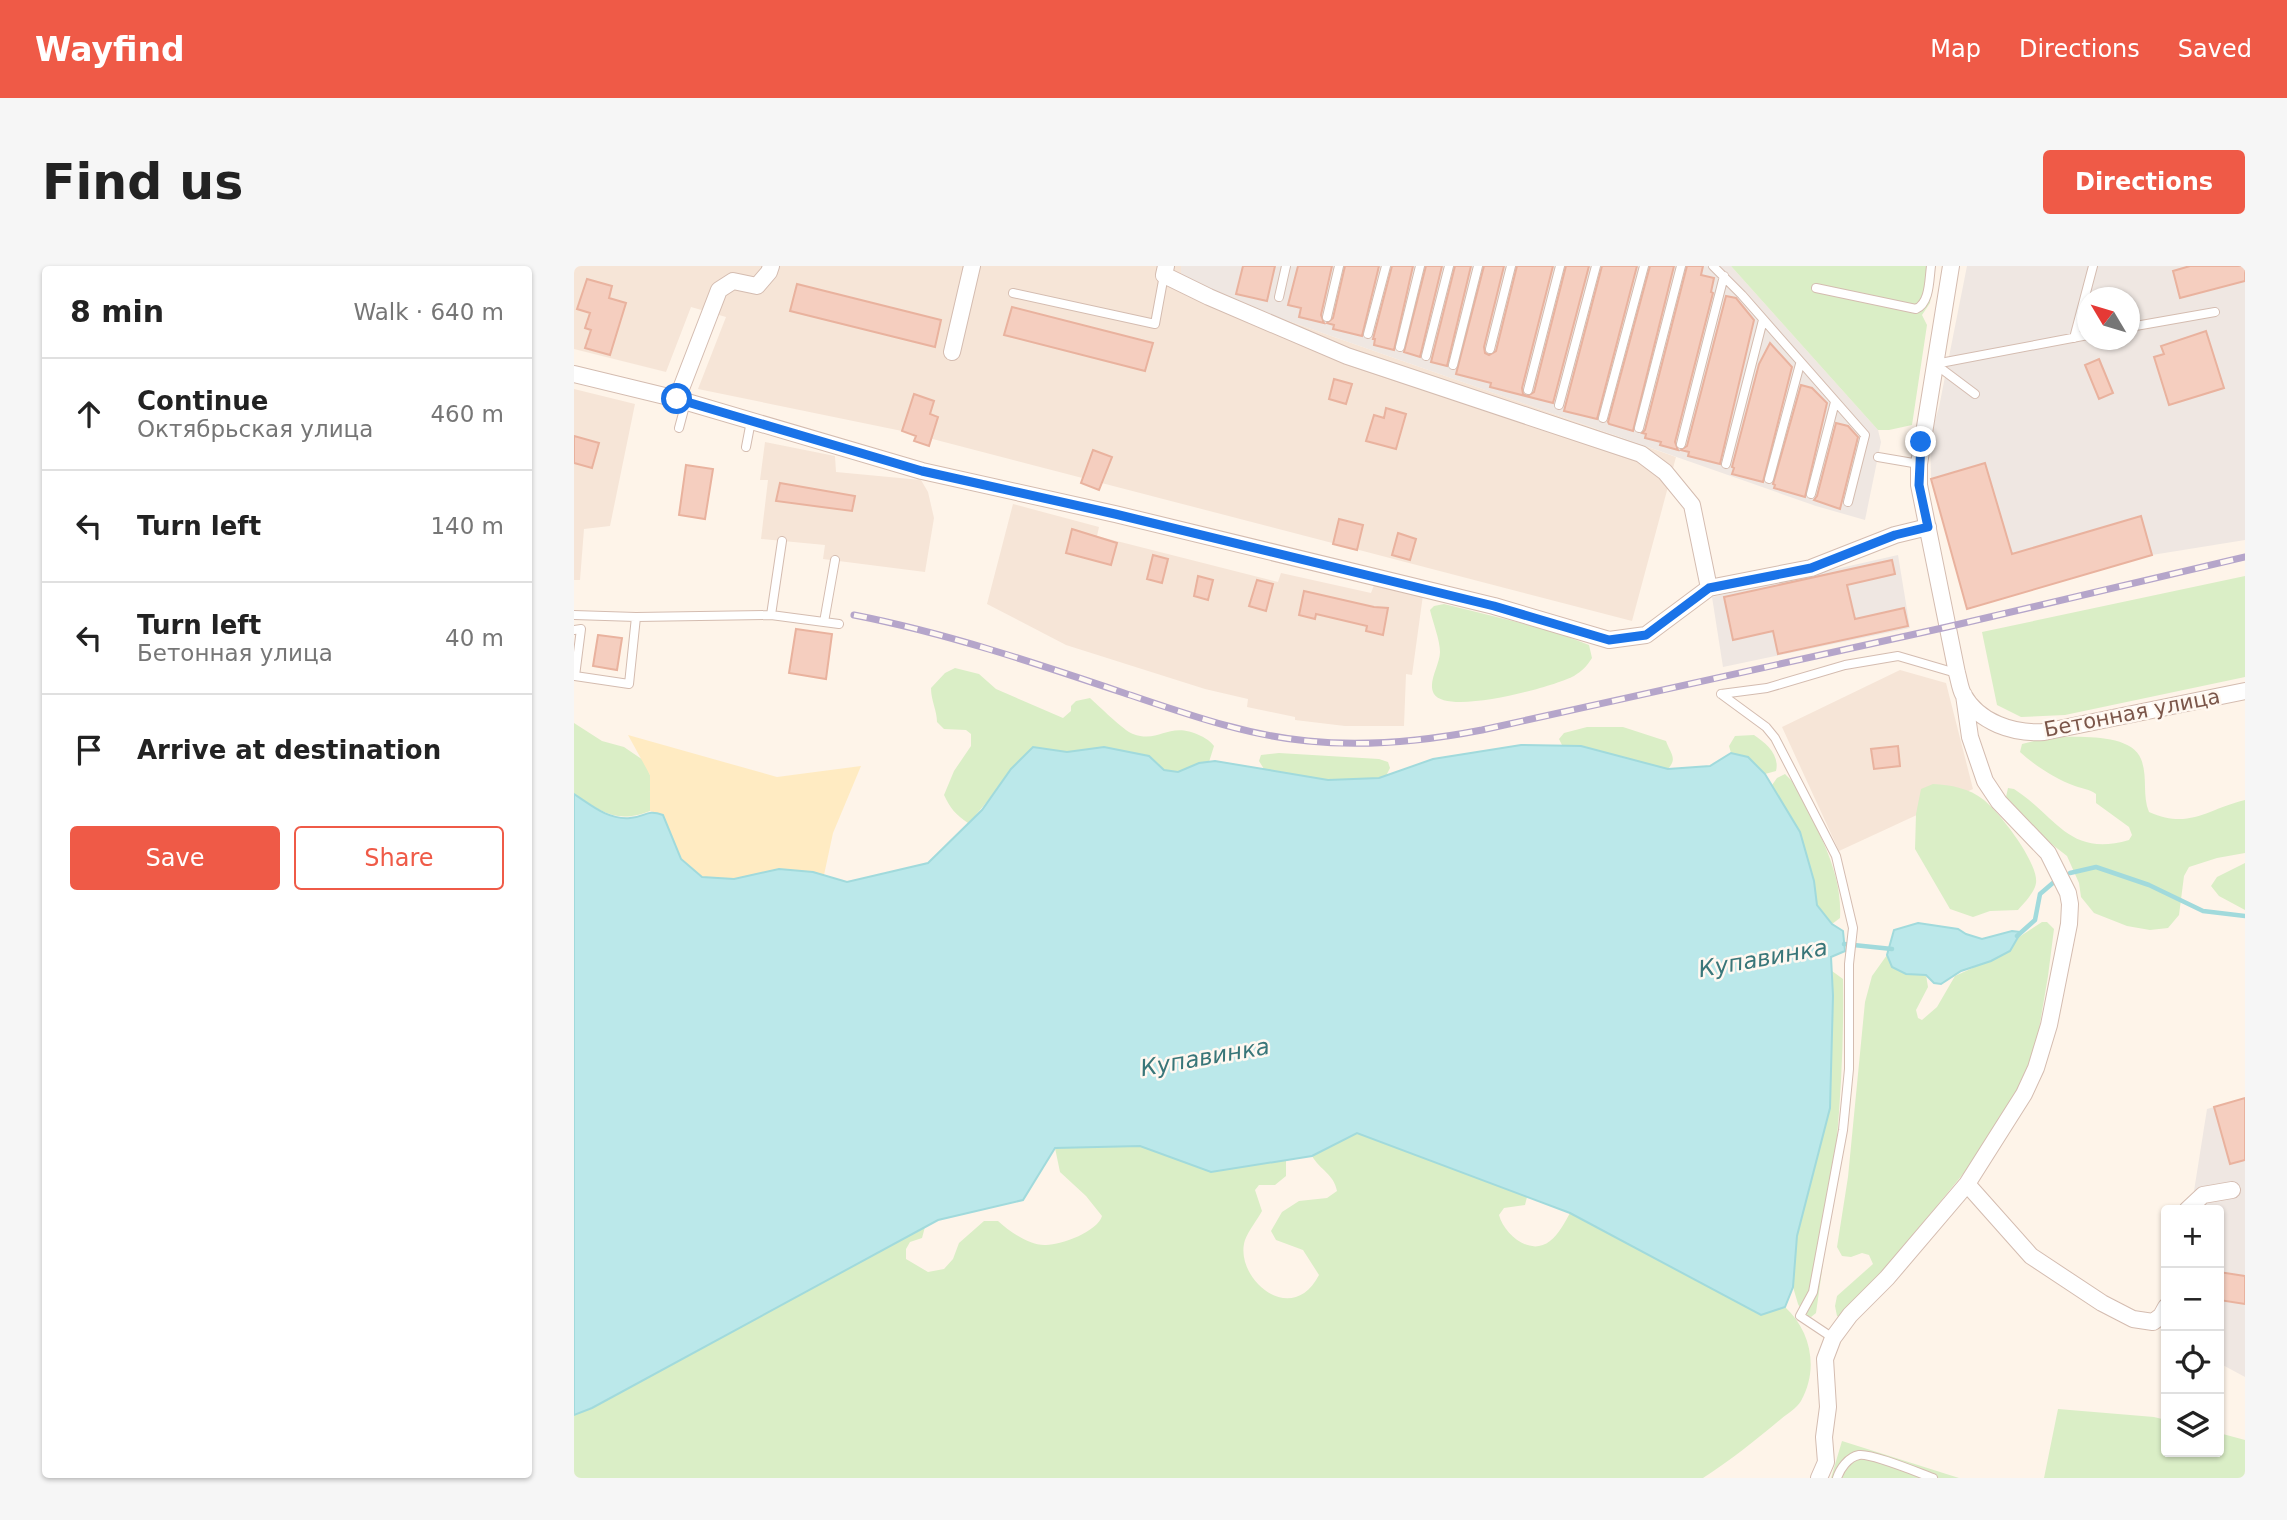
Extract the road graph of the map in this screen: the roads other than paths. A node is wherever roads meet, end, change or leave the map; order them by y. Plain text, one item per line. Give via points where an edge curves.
1 (771, 266) edge
2 (972, 266) edge
3 (1286, 266) edge
4 (1339, 266) edge
5 (1386, 266) edge
6 (1420, 266) edge
7 (1449, 266) edge
8 (1478, 266) edge
9 (1511, 266) edge
10 (1560, 266) edge
11 (1596, 266) edge
12 (1644, 266) edge
13 (1681, 266) edge
14 (1713, 266) edge
15 (1931, 266) edge
16 (1951, 266) edge
17 (2093, 266) edge
18 (1165, 270) edge
19 (1724, 276) junction
20 (1816, 288) dead end
21 (1013, 293) dead end
22 (1279, 297) dead end
23 (2215, 312) dead end
24 (1327, 317) dead end
25 (1763, 320) junction
26 (2140, 325) edge
27 (1368, 334) dead end
28 (2077, 337) edge
29 (2074, 338) junction
30 (1400, 347) dead end
31 (1490, 349) dead end
32 (951, 352) dead end
33 (1426, 356) dead end
34 (1800, 364) junction
35 (1935, 364) junction
36 (1453, 365) dead end
37 (574, 374) edge
38 (1528, 390) dead end
39 (1975, 394) dead end
40 (682, 401) junction
41 (1835, 402) junction
42 (1559, 405) dead end
43 (1603, 418) dead end
44 (751, 421) junction
45 (680, 428) dead end
46 (1639, 429) dead end
47 (1681, 444) dead end
48 (747, 446) dead end
49 (1878, 457) dead end
50 (1726, 464) dead end
51 (1919, 464) junction
52 (1769, 479) dead end
53 (1811, 494) dead end
54 (1848, 502) dead end
55 (1928, 527) junction
56 (782, 541) dead end
57 (835, 560) dead end
58 (1709, 588) junction
59 (574, 615) edge
60 (771, 615) junction
61 (636, 617) junction
62 (824, 622) junction
63 (839, 624) dead end
64 (574, 630) edge
65 (1957, 673) junction
66 (2245, 691) edge
67 (1964, 695) junction
68 (1967, 1184) junction
69 (2232, 1190) dead end
70 (2192, 1205) edge
71 (2161, 1316) edge
72 (1833, 1338) junction
73 (1819, 1478) edge
74 (1837, 1478) edge
75 (1933, 1478) edge

1 - 40 street via 757,286 733,281 719,290
2 - 32 street
3 - 22 lane
4 - 24 lane
5 - 27 lane
6 - 30 lane
7 - 33 lane
8 - 36 lane
9 - 31 lane
10 - 38 lane
11 - 42 lane
12 - 43 lane
13 - 46 lane
14 - 19 lane
15 - 20 lane via 1926,301 1916,309
16 - 35 street, Бетонная улица
17 - 29 lane
18 - 21 lane via 1155,324
18 - 58 street via 1209,297 1347,356 1641,454 1665,471 1692,505
19 - 25 lane
19 - 47 lane
23 - 26 lane
25 - 34 lane
25 - 50 lane
28 - 29 lane
29 - 35 lane
34 - 41 lane
34 - 52 lane
35 - 39 lane
35 - 51 street, Бетонная улица
37 - 40 street
40 - 44 street
40 - 45 lane
41 - 53 lane
41 - 54 lane via 1865,435
44 - 48 lane
44 - 58 street via 922,471 1494,606 1609,640 1646,635
49 - 51 lane
51 - 55 street, Бетонная улица
55 - 58 street via 1811,568
55 - 65 street, Бетонная улица
56 - 60 lane
57 - 62 lane
59 - 61 lane
60 - 61 lane
60 - 62 lane
61 - 64 lane via 629,684 575,676 581,629
62 - 63 lane
65 - 67 street, Бетонная улица
65 - 72 lane via 1898,656 1845,665 1767,688 1721,694 1775,738 1836,856 1853,928 1843,1130 1813,1292 1800,1316
66 - 67 street, Бетонная улица via 2026,733 1990,720
67 - 68 street via 1970,737 1985,781 2048,853 2070,904 2049,1024 2036,1068
68 - 71 street via 2031,1256 2133,1319 2153,1322
68 - 72 street
69 - 70 street via 2203,1195
72 - 73 street via 1825,1359 1826,1462
74 - 75 lane via 1848,1461 1859,1455

